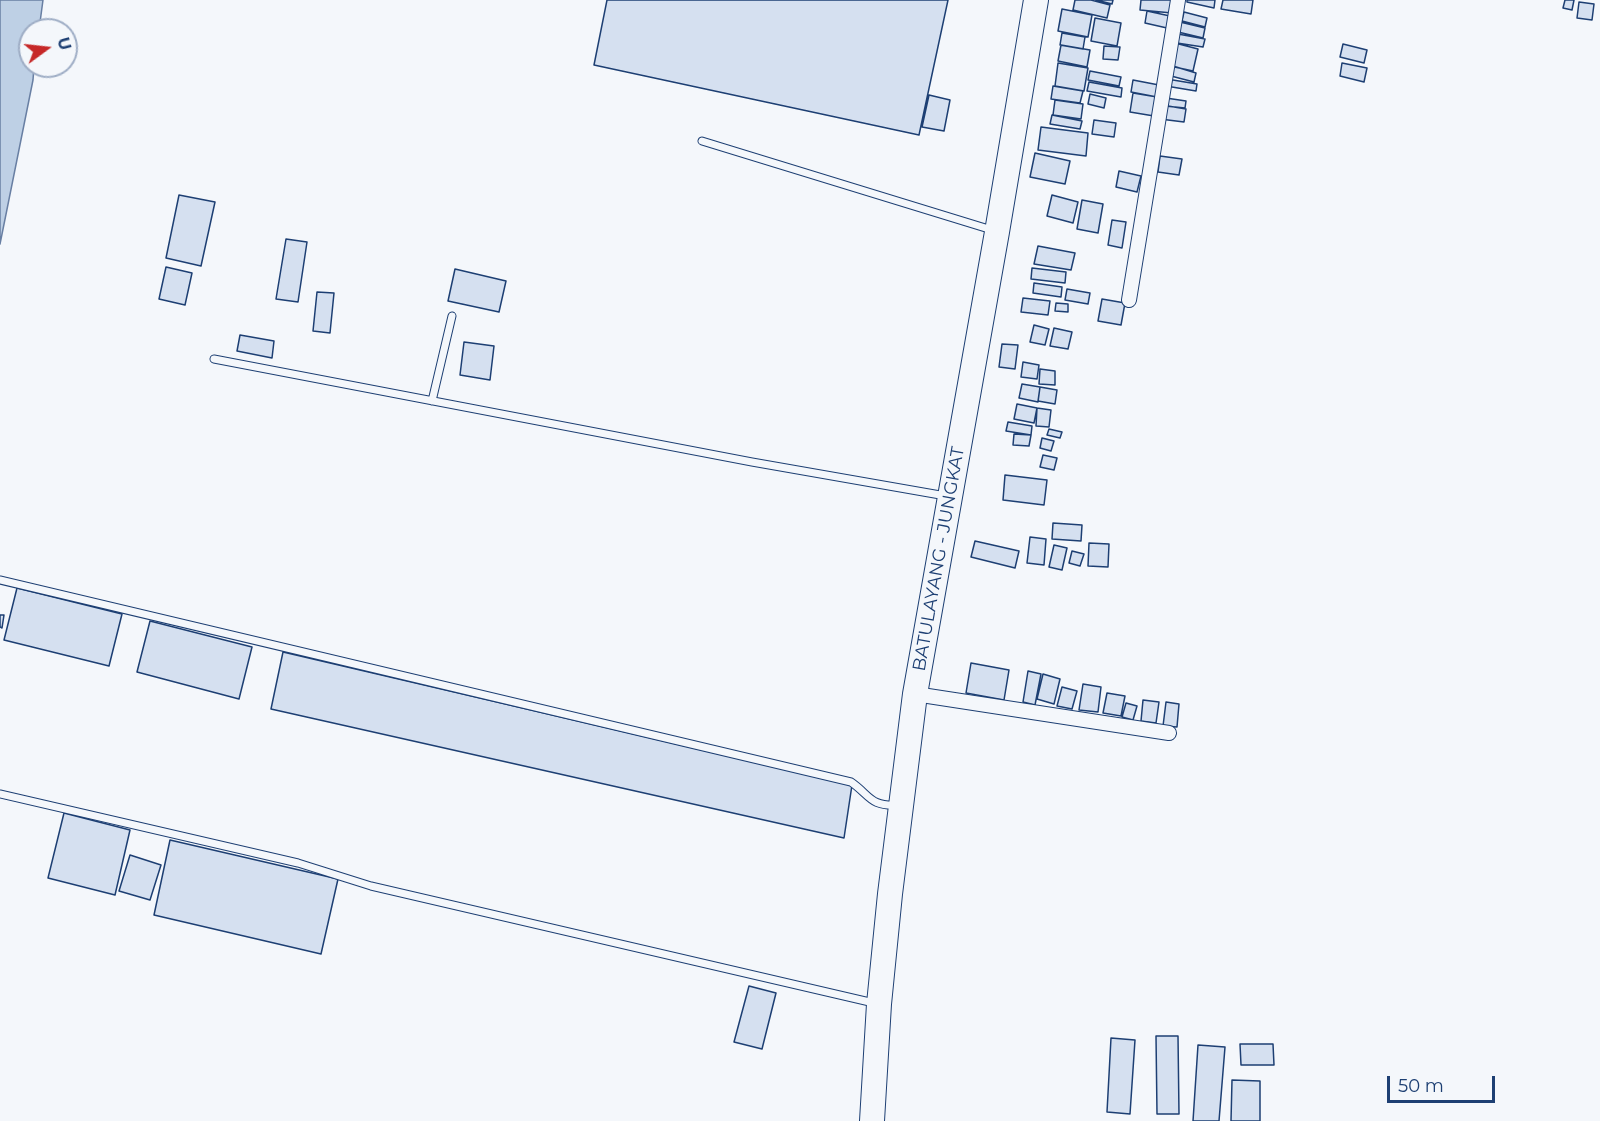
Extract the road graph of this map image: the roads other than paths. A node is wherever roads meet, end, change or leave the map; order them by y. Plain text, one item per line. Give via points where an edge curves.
1 (1036, 0) edge
2 (1178, 0) edge
3 (702, 141) dead end
4 (997, 232) junction
5 (1129, 300) dead end
6 (452, 316) dead end
7 (214, 359) dead end
8 (432, 400) junction
9 (951, 497) junction
10 (0, 580) edge
11 (915, 694) junction
12 (1169, 733) dead end
13 (0, 794) edge
14 (901, 805) junction
15 (879, 1004) junction
16 (872, 1121) edge

1 - 4 highway, BATULAYANG - JUNGKAT
2 - 5 street
3 - 4 lane
4 - 9 highway, BATULAYANG - JUNGKAT
6 - 8 lane
7 - 8 lane
8 - 9 lane
9 - 11 highway, BATULAYANG - JUNGKAT
10 - 14 lane via 850,782 871,801
11 - 12 street
11 - 14 highway, BATULAYANG - JUNGKAT
13 - 15 lane via 298,863 371,886
14 - 15 highway, BATULAYANG - JUNGKAT
15 - 16 highway, BATULAYANG - JUNGKAT

